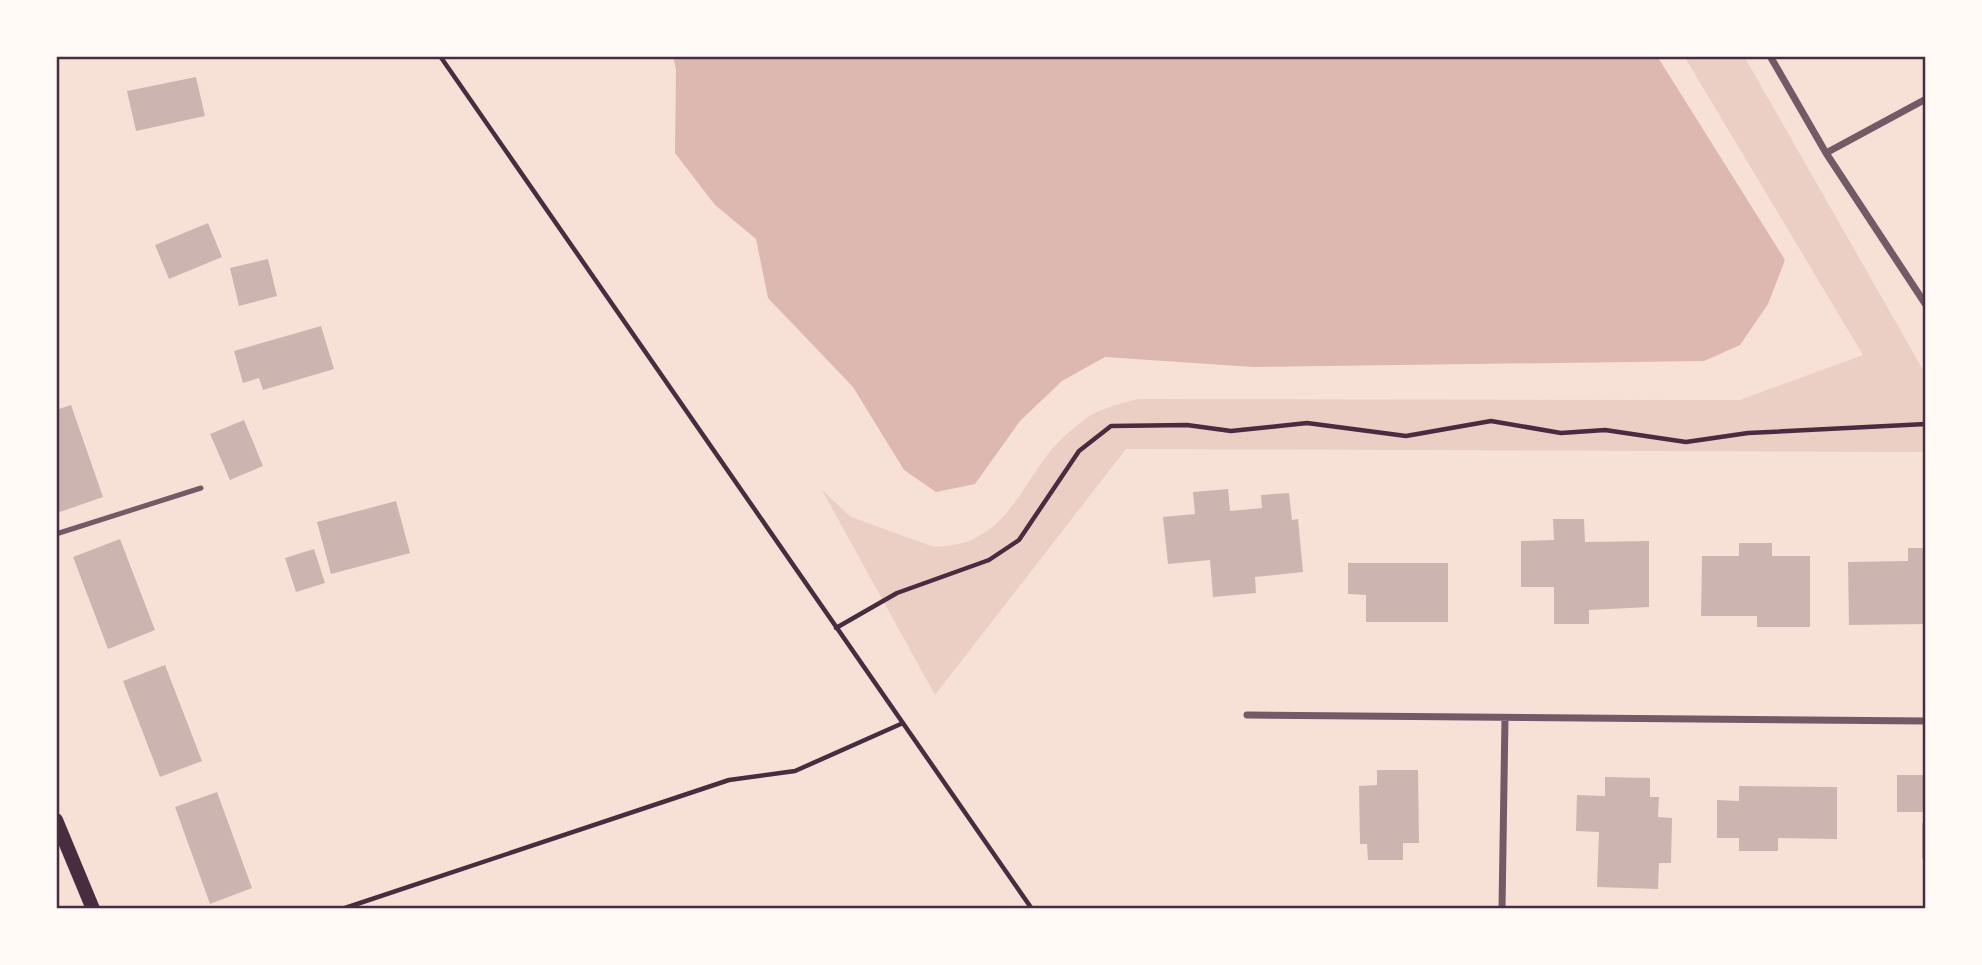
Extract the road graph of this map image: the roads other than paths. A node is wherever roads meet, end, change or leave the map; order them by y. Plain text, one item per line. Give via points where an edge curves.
1 (1770, 56) edge
2 (1926, 99) edge
3 (1826, 153) junction
4 (1926, 304) edge
5 (201, 488) dead end
6 (56, 534) edge
7 (1247, 715) dead end
8 (1505, 718) junction
9 (1926, 722) edge
10 (56, 820) edge
11 (93, 909) edge
12 (1502, 909) edge

1 - 3 street
2 - 3 street
3 - 4 street
5 - 6 lane
7 - 8 street
8 - 9 street
8 - 12 street
10 - 11 main road

